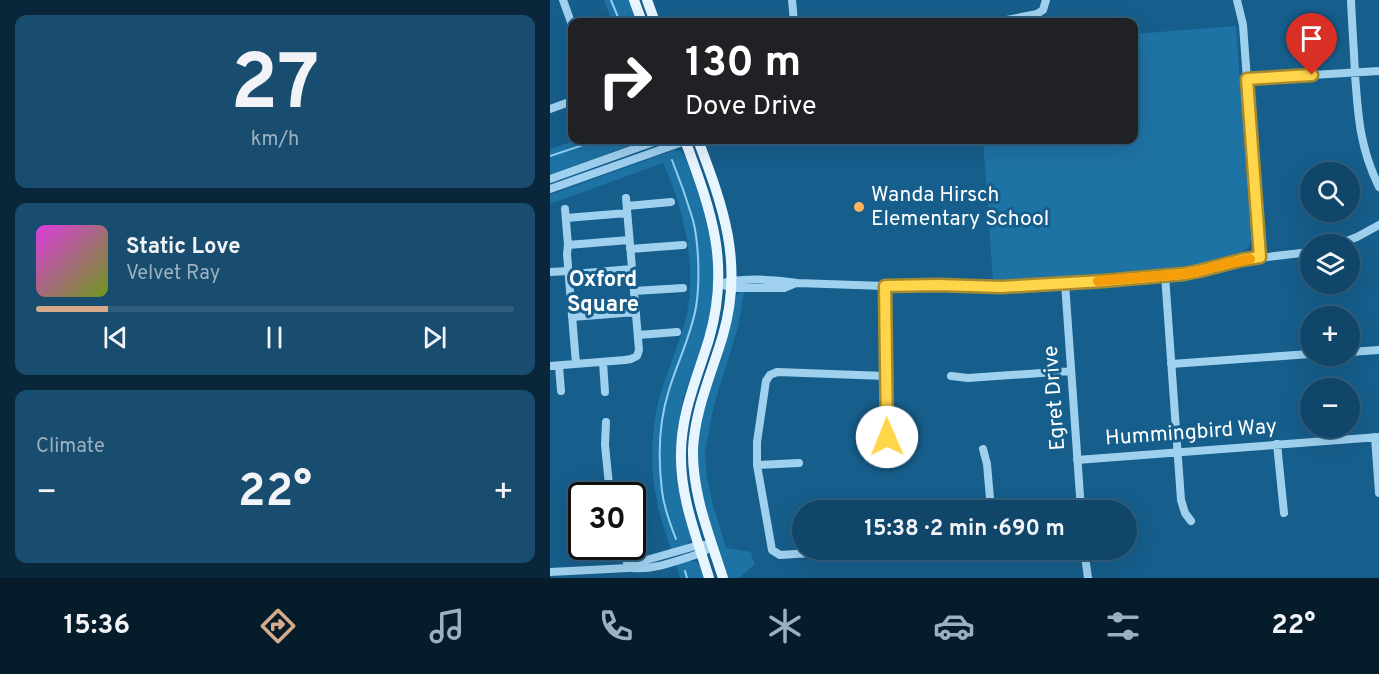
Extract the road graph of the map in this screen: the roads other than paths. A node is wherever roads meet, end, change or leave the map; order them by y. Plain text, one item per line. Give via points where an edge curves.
1 (564, 0) edge
2 (634, 0) edge
3 (647, 0) edge
4 (792, 0) edge
5 (1046, 0) edge
6 (1237, 0) edge
7 (1351, 0) edge
8 (570, 18) edge
9 (641, 18) edge
10 (654, 18) edge
11 (794, 18) edge
12 (1019, 18) edge
13 (1378, 71) edge
14 (1355, 73) junction
15 (1247, 79) junction
16 (568, 102) edge
17 (550, 109) edge
18 (648, 144) edge
19 (675, 144) edge
20 (687, 144) edge
21 (700, 144) edge
22 (550, 179) edge
23 (1378, 187) edge
24 (550, 189) edge
25 (671, 202) dead end
26 (627, 206) junction
27 (1378, 225) edge
28 (1360, 235) edge
29 (630, 244) junction
30 (568, 245) junction
31 (683, 245) dead end
32 (1300, 253) edge
33 (1260, 257) junction
34 (632, 269) junction
35 (568, 271) junction
36 (550, 272) edge
37 (585, 273) dead end
38 (1165, 275) junction
39 (1065, 283) junction
40 (718, 284) junction
41 (731, 284) junction
42 (885, 286) junction
43 (683, 288) dead end
44 (634, 291) junction
45 (636, 312) junction
46 (572, 318) junction
47 (677, 332) dead end
48 (638, 335) junction
49 (1378, 350) edge
50 (1360, 351) edge
51 (1300, 355) edge
52 (602, 362) junction
53 (576, 364) junction
54 (1171, 364) junction
55 (554, 366) edge
56 (1070, 370) junction
57 (886, 376) junction
58 (951, 376) dead end
59 (561, 391) dead end
60 (605, 392) dead end
61 (606, 422) dead end
62 (1376, 437) edge
63 (1278, 444) junction
64 (983, 449) dead end
65 (1177, 452) junction
66 (889, 457) dead end
67 (1077, 460) junction
68 (799, 463) dead end
69 (757, 465) junction
70 (609, 482) edge
71 (1378, 493) edge
72 (990, 500) edge
73 (1080, 500) edge
74 (1284, 513) dead end
75 (1190, 521) dead end
76 (712, 545) junction
77 (700, 549) junction
78 (792, 554) edge
79 (627, 560) edge
80 (1086, 560) edge
81 (628, 568) junction
82 (550, 572) edge
83 (709, 578) edge
84 (723, 578) edge
85 (1088, 578) edge

1 - 8 street
2 - 9 main road
3 - 10 main road
4 - 11 street
5 - 12 street via 1037,14
6 - 15 street
7 - 14 street
13 - 14 street
14 - 15 street
14 - 23 street via 1361,136
15 - 33 street
16 - 17 street
18 - 22 street
19 - 24 street
20 - 40 main road via 714,226
21 - 41 main road via 725,221
25 - 26 street
26 - 29 street
26 - 30 street via 565,213
27 - 28 street
29 - 30 street
29 - 31 street
29 - 34 street
30 - 35 street
32 - 33 street
33 - 38 street
34 - 37 street
34 - 44 street
35 - 36 street
35 - 46 street
38 - 39 street
38 - 54 street
39 - 42 street
39 - 56 street, Egret Drive
40 - 41 street
40 - 77 main road via 712,327 686,406 681,444 683,486
41 - 42 street via 784,288 797,283
41 - 76 main road via 724,332 700,404 694,438 695,481
42 - 57 street
43 - 44 street
44 - 45 street
45 - 46 street
45 - 48 street
46 - 53 street
47 - 48 street
48 - 52 street via 637,356
49 - 50 street
51 - 54 street
52 - 53 street
52 - 60 street
53 - 55 street
54 - 65 street
55 - 59 street
56 - 58 street
56 - 67 street, Egret Drive
57 - 66 street
57 - 69 street via 777,372 770,375 757,442
61 - 70 street
62 - 63 street, Hummingbird Way
62 - 71 street
63 - 65 street, Hummingbird Way
63 - 74 street
64 - 72 street
65 - 67 street, Hummingbird Way
65 - 75 street via 1181,500
67 - 73 street, Egret Drive
68 - 69 street
69 - 78 street via 772,550 780,555
76 - 77 street
76 - 84 main road
77 - 81 street
77 - 83 main road
79 - 81 street
80 - 85 street
81 - 82 street

